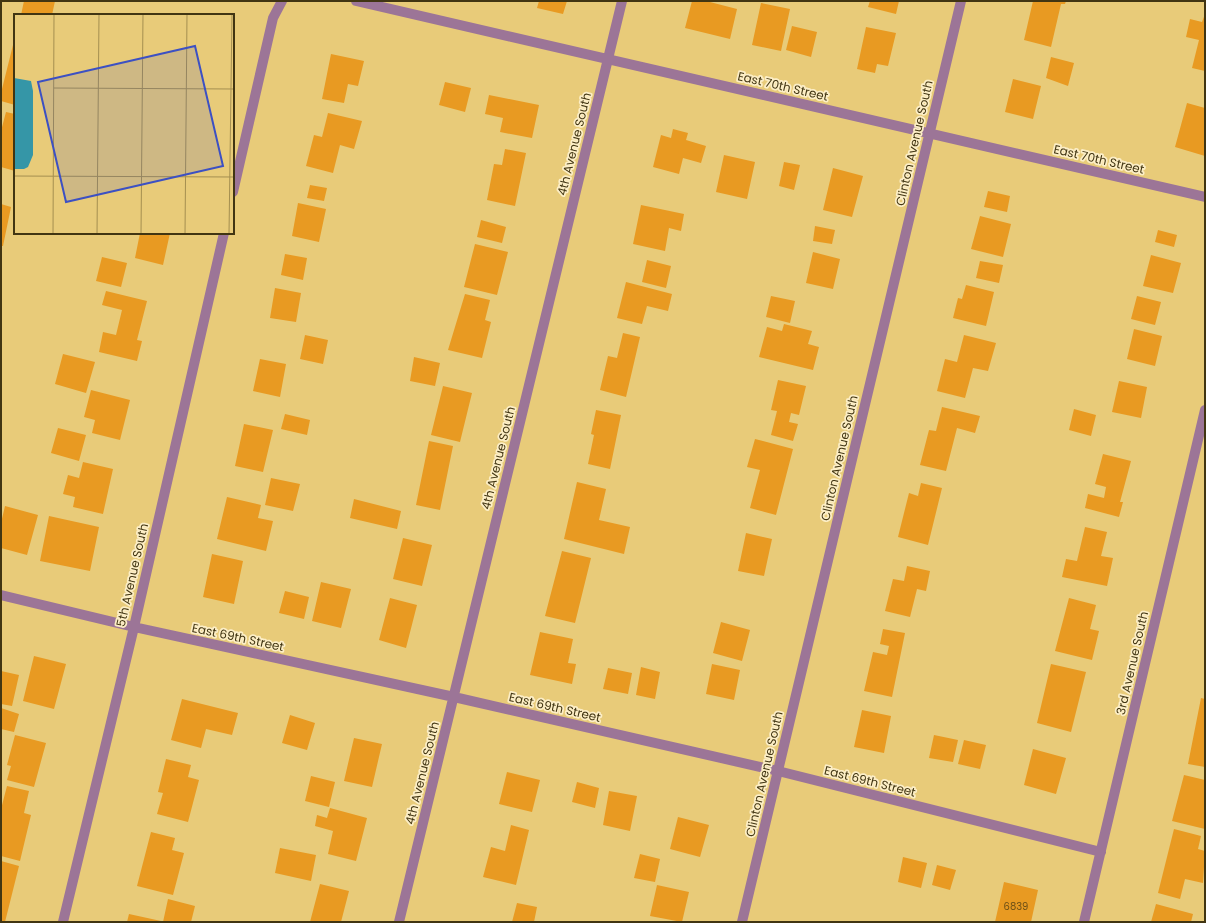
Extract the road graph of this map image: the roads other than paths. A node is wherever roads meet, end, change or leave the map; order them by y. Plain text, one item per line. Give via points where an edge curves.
1 (282, 1) edge
2 (356, 1) edge
3 (622, 1) edge
4 (961, 1) edge
5 (608, 59) junction
6 (929, 133) junction
7 (234, 188) edge
8 (1205, 197) edge
9 (224, 234) edge
10 (1205, 410) edge
11 (1, 595) edge
12 (134, 627) junction
13 (454, 697) junction
14 (778, 771) junction
15 (1101, 852) junction
16 (63, 922) edge
17 (399, 922) edge
18 (742, 922) edge
19 (1084, 922) edge

1 - 7 street via 273,18
2 - 5 street, East 70th Street
3 - 5 street, 4th Avenue South
4 - 6 street, Clinton Avenue South
5 - 6 street, East 70th Street
5 - 13 street, 4th Avenue South
6 - 8 street, East 70th Street
6 - 14 street, Clinton Avenue South
9 - 12 street, 5th Avenue South
10 - 15 street, 3rd Avenue South
11 - 12 street, East 69th Street
12 - 13 street, East 69th Street
12 - 16 street, 5th Avenue South
13 - 14 street, East 69th Street
13 - 17 street, 4th Avenue South
14 - 15 street, East 69th Street
14 - 18 street, Clinton Avenue South
15 - 19 street, 3rd Avenue South

